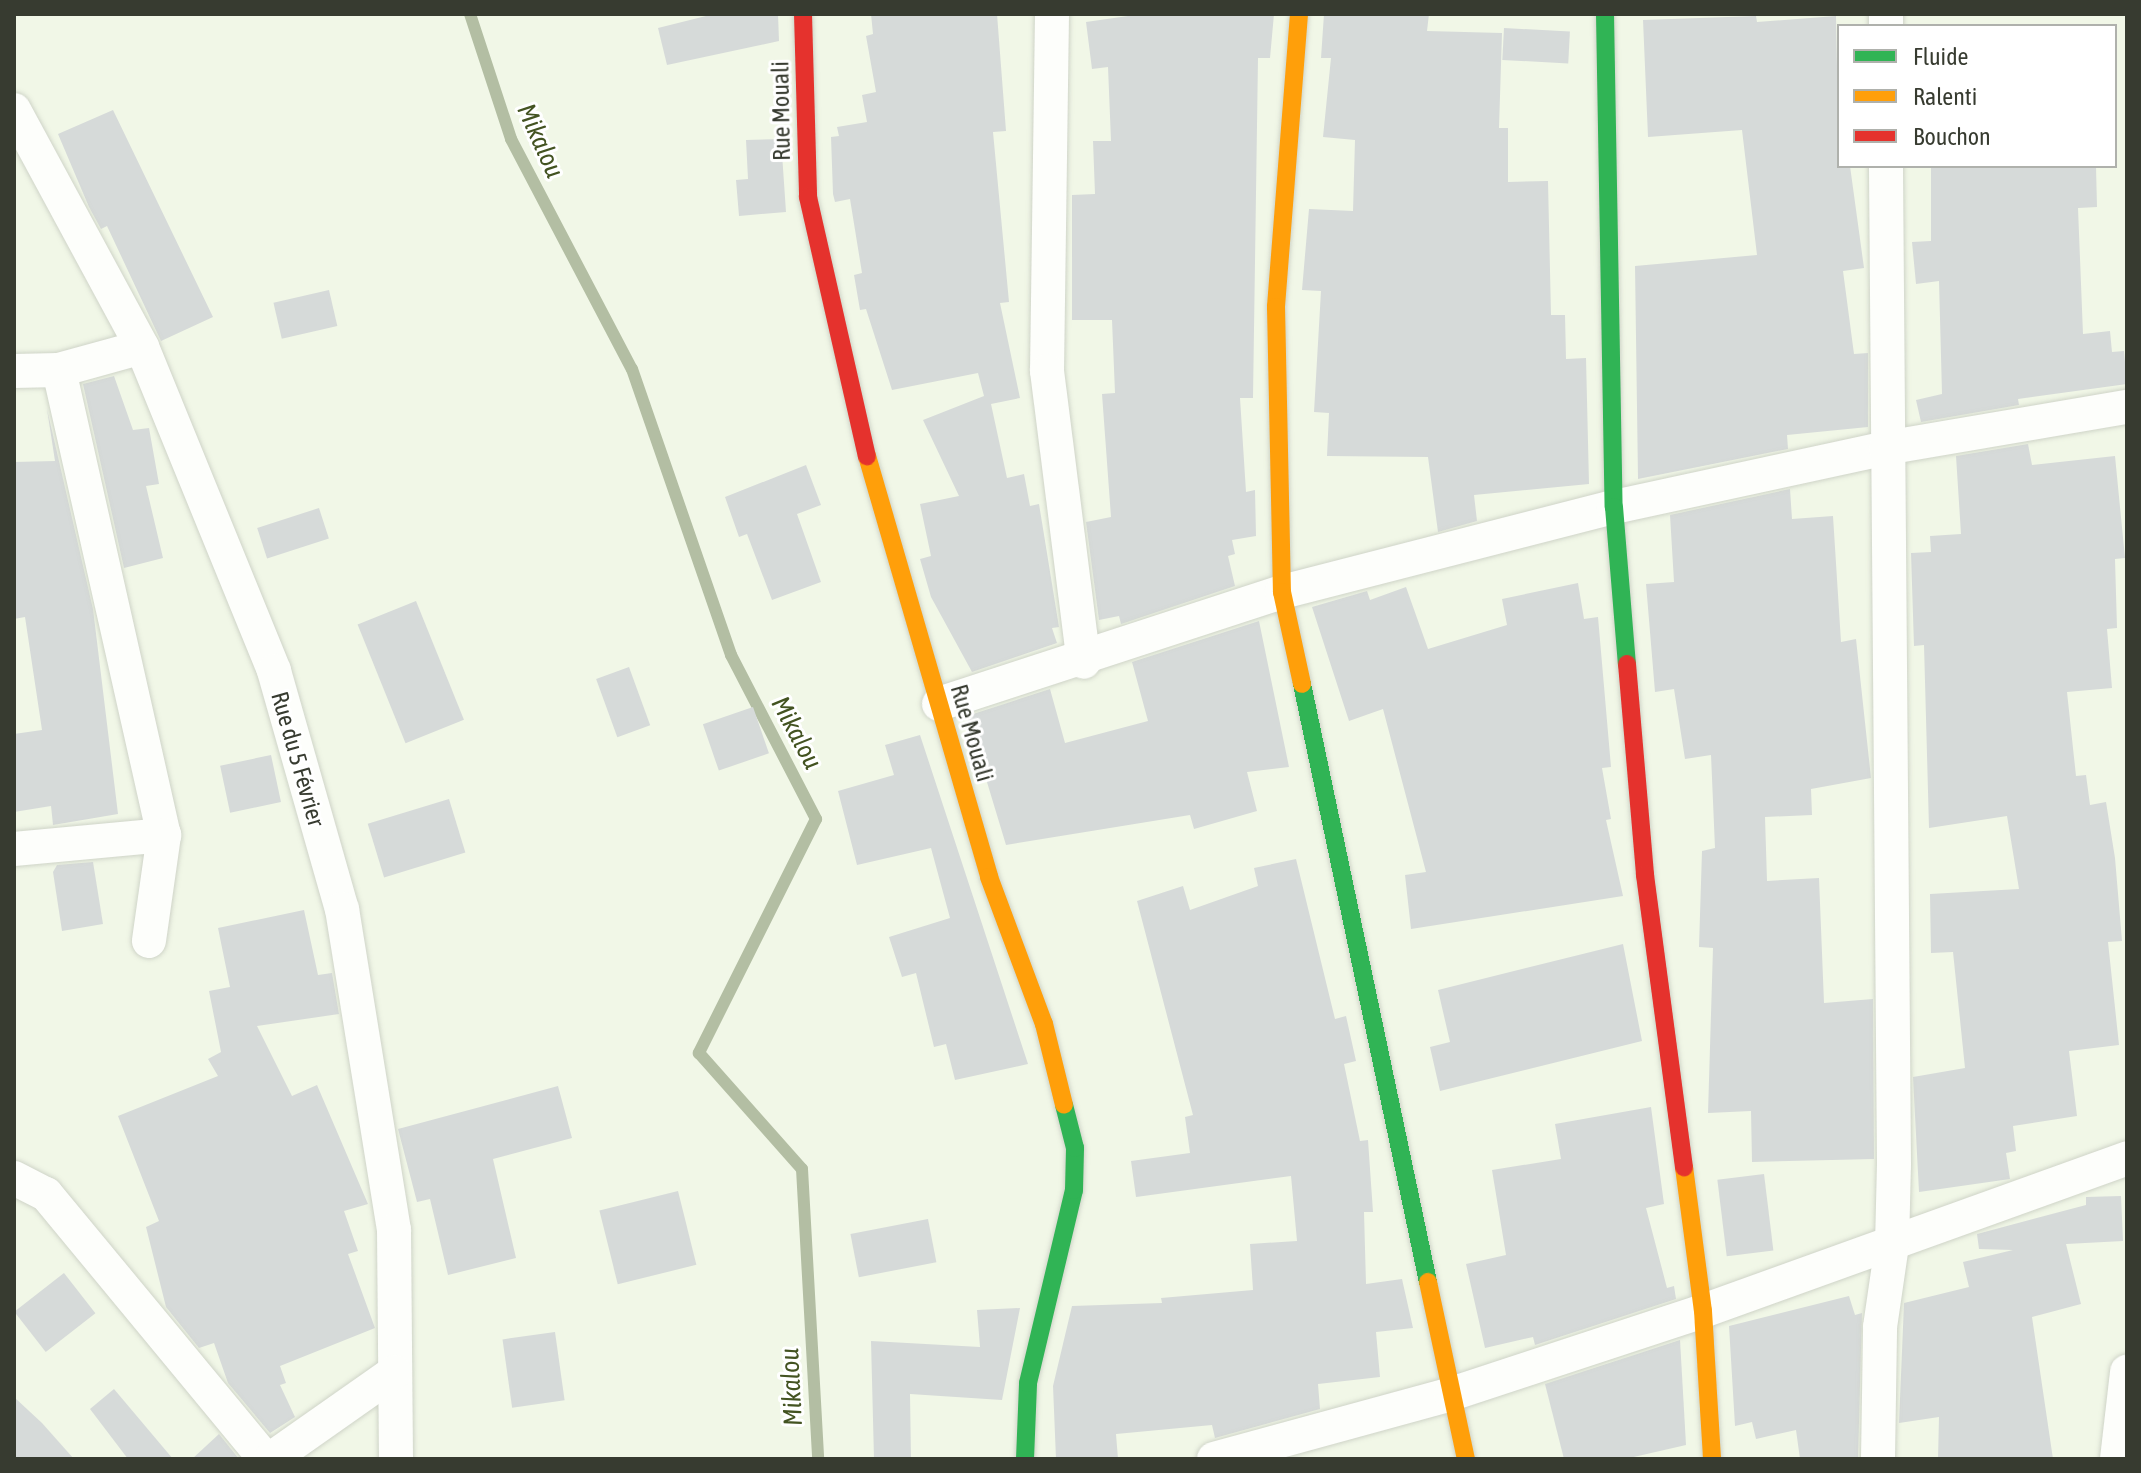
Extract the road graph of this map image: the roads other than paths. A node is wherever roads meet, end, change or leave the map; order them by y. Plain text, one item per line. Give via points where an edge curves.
1 (803, 14) edge
2 (1052, 14) edge
3 (1299, 14) edge
4 (1605, 14) edge
5 (14, 110) edge
6 (1886, 168) edge
7 (142, 347) junction
8 (59, 370) junction
9 (14, 371) edge
10 (2127, 407) edge
11 (1886, 448) junction
12 (1614, 507) junction
13 (1282, 592) junction
14 (1084, 662) junction
15 (939, 704) junction
16 (164, 835) junction
17 (14, 849) edge
18 (149, 941) dead end
19 (2127, 1158) edge
20 (14, 1178) edge
21 (1892, 1245) junction
22 (1703, 1311) junction
23 (395, 1372) junction
24 (2127, 1372) edge
25 (1451, 1394) junction
26 (268, 1459) edge
27 (396, 1459) edge
28 (1025, 1459) edge
29 (1214, 1459) edge
30 (1466, 1459) edge
31 (1712, 1459) edge
32 (1878, 1459) edge
33 (2117, 1459) edge

1 - 15 street, Rue Mouali via 808,197 891,551
2 - 14 street via 1047,371
3 - 13 street via 1276,307
4 - 12 street
5 - 7 street, Rue du 5 Février
6 - 11 street
7 - 8 street
7 - 23 street, Rue du 5 Février via 274,671 342,909 394,1230
8 - 9 street
8 - 16 street
10 - 11 street
11 - 12 street
11 - 21 street
12 - 13 street
12 - 22 street via 1645,875
13 - 14 street
13 - 25 street
14 - 15 street
15 - 28 street, Rue Mouali via 989,877 1044,1024 1075,1148 1074,1190 1028,1383
16 - 17 street
16 - 18 street
19 - 21 street
20 - 26 street via 46,1194
21 - 22 street
21 - 32 street via 1880,1327
22 - 25 street
22 - 31 street
23 - 26 street
23 - 27 street, Rue du 5 Février
24 - 33 street
25 - 29 street
25 - 30 street

